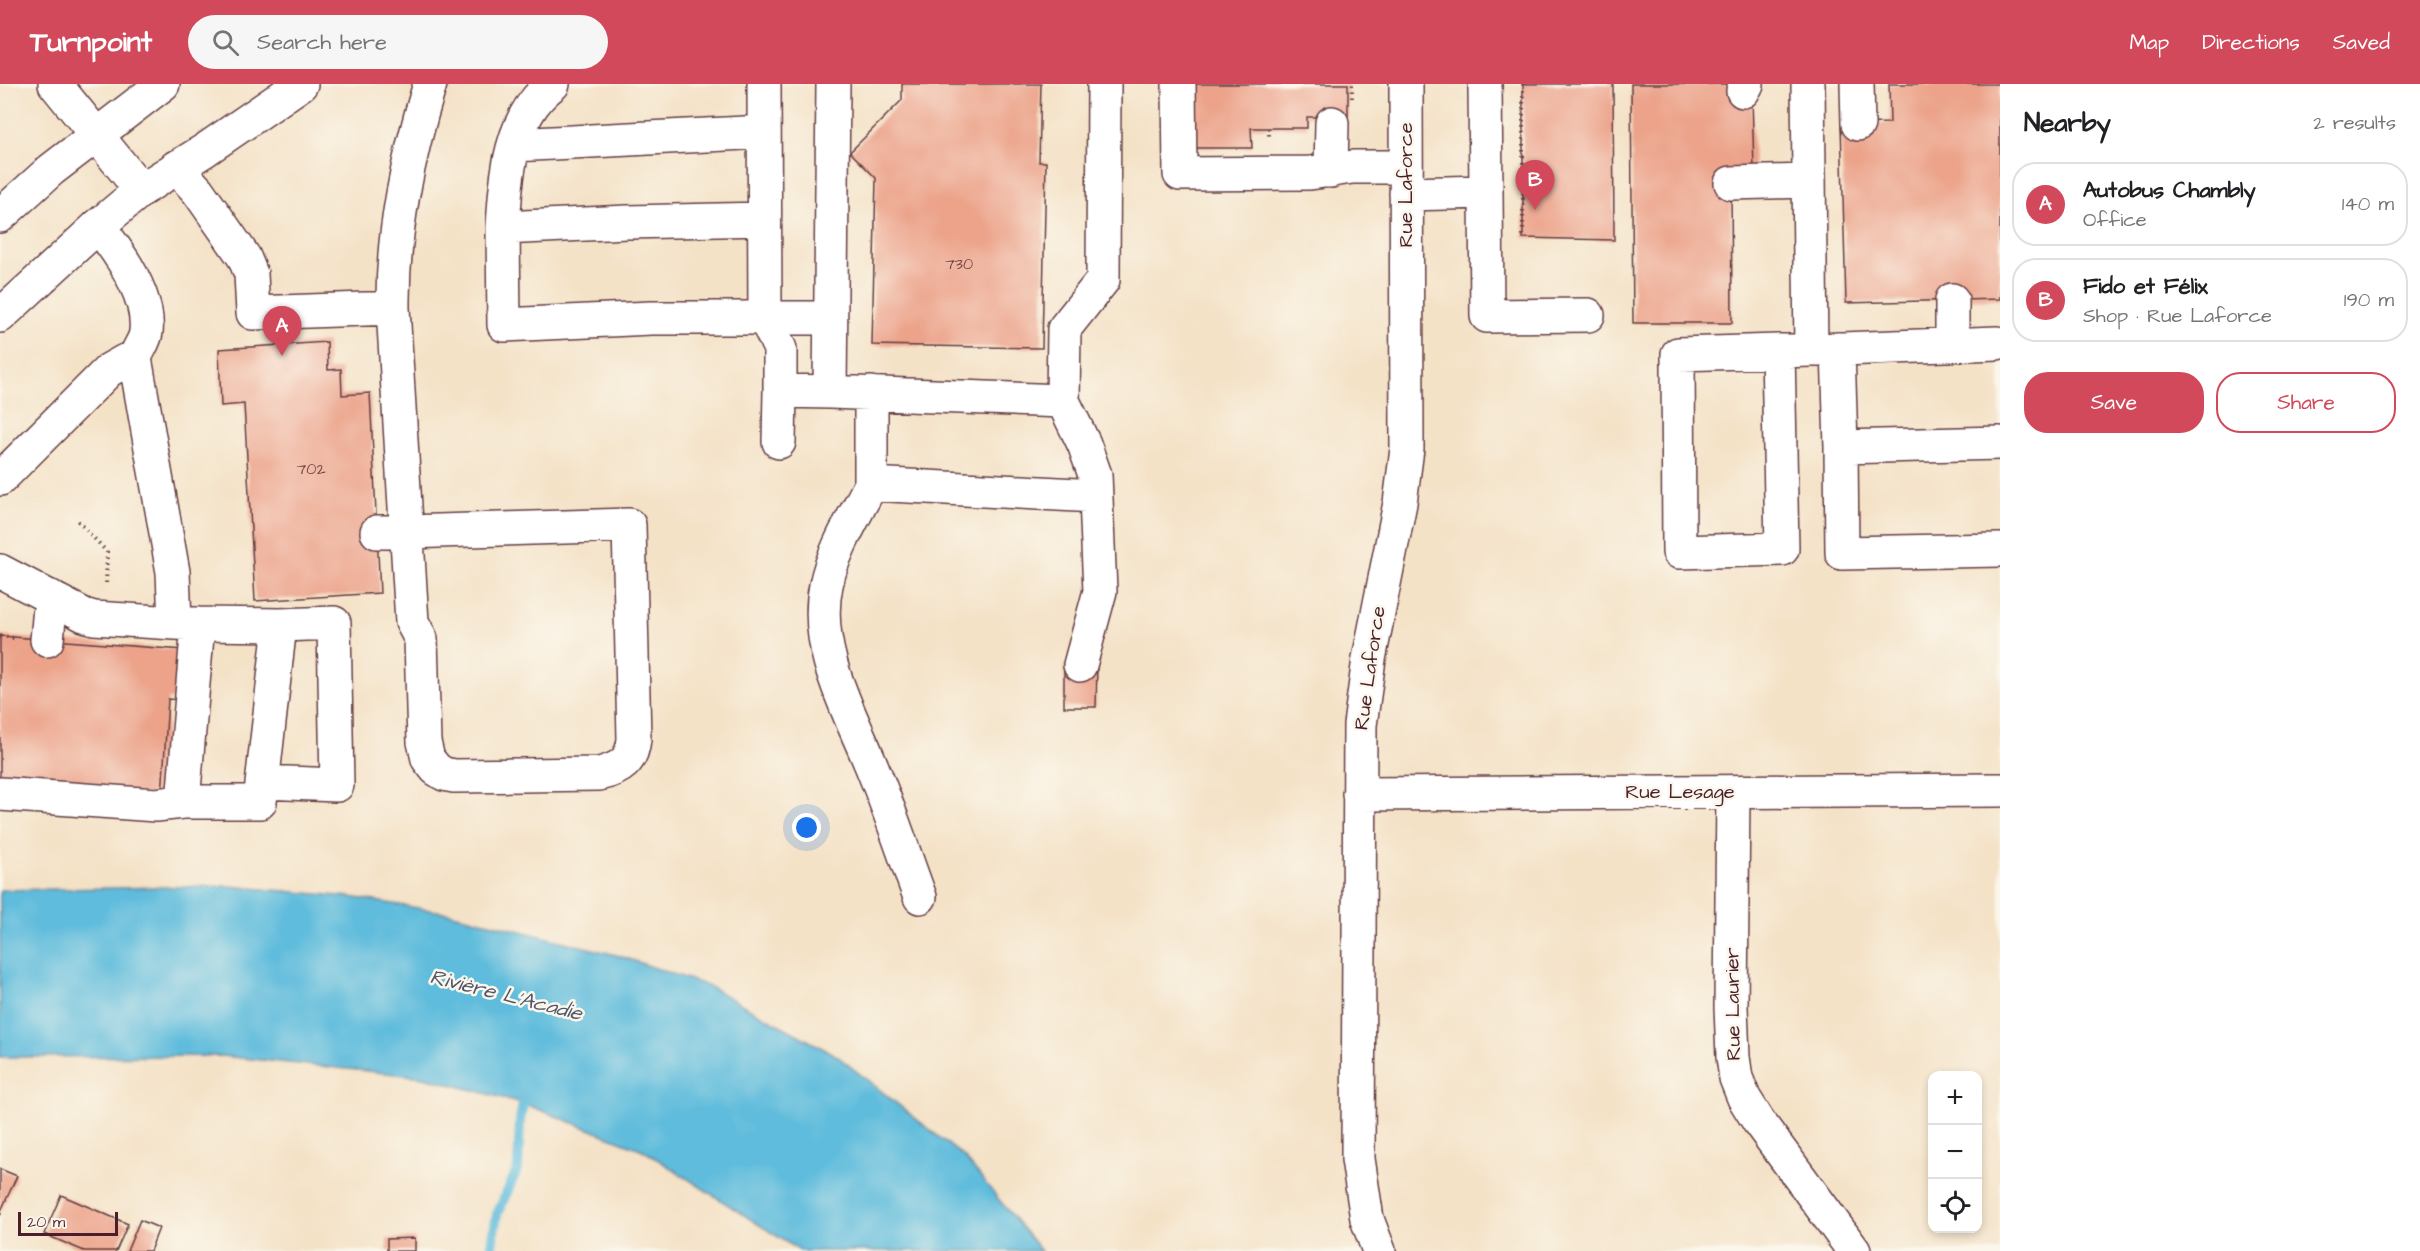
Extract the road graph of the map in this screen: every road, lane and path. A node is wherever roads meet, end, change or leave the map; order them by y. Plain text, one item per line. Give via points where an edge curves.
1 (55, 84) edge
2 (163, 84) edge
3 (301, 84) edge
4 (430, 84) edge
5 (553, 84) edge
6 (764, 84) edge
7 (833, 84) edge
8 (1104, 84) edge
9 (1179, 84) edge
10 (1406, 84) edge
11 (1485, 84) edge
12 (1522, 84) edge
13 (1808, 84) edge
14 (1857, 84) edge
15 (1332, 123) dead end
16 (1858, 124) dead end
17 (764, 132) junction
18 (95, 135) junction
19 (514, 145) junction
20 (176, 167) junction
21 (1321, 172) junction
22 (1406, 181) junction
23 (1809, 181) junction
24 (1731, 183) dead end
25 (141, 190) junction
26 (1486, 192) junction
27 (0, 216) edge
28 (764, 219) junction
29 (98, 226) junction
30 (503, 228) junction
31 (1523, 238) dead end
32 (1952, 300) dead end
33 (393, 308) junction
34 (1588, 315) dead end
35 (0, 316) edge
36 (765, 318) junction
37 (830, 318) junction
38 (1997, 343) dead end
39 (1952, 345) junction
40 (1825, 350) junction
41 (1778, 351) junction
42 (135, 358) junction
43 (780, 390) junction
44 (830, 392) junction
45 (872, 393) junction
46 (1063, 401) junction
47 (779, 442) dead end
48 (2000, 443) edge
49 (1841, 447) junction
50 (0, 479) edge
51 (871, 484) junction
52 (1096, 496) junction
53 (78, 521) dead end
54 (392, 532) junction
55 (2000, 550) edge
56 (0, 571) edge
57 (51, 597) junction
58 (186, 623) junction
59 (280, 625) junction
60 (104, 631) junction
61 (47, 640) dead end
62 (1080, 665) dead end
63 (263, 782) junction
64 (2000, 790) edge
65 (1733, 792) junction
66 (0, 794) edge
67 (1359, 794) junction
68 (183, 802) junction
69 (920, 897) dead end
70 (1379, 1251) edge
71 (1854, 1251) edge

1 - 18 street
2 - 18 street
3 - 20 street
4 - 33 street via 399,214
5 - 19 street via 522,122
6 - 17 street
7 - 37 street
8 - 46 street via 1103,280 1064,329
9 - 21 street via 1180,174
10 - 22 street, Rue Laforce
11 - 26 street
12 - 31 path
13 - 23 street
14 - 16 street
15 - 21 street
17 - 19 street
17 - 28 street
18 - 25 street
18 - 27 street
19 - 30 street via 505,187
20 - 25 street
20 - 33 street via 198,191 244,257 251,274 253,313
21 - 22 street via 1353,167
22 - 26 street
22 - 67 street, Rue Laforce via 1407,449 1365,681
23 - 24 street
23 - 40 street
25 - 29 street
26 - 34 street via 1487,315
28 - 30 street
28 - 36 street
29 - 35 street
29 - 42 street via 121,255 142,305 146,330
30 - 36 street via 504,325 651,318
32 - 39 street
33 - 54 street
36 - 37 street
36 - 43 street via 780,349
37 - 44 street
38 - 39 street
39 - 40 street
40 - 41 street
40 - 49 street
41 - 41 street via 1678,354 1679,552 1782,549
42 - 50 street via 109,370
42 - 58 street via 173,572
43 - 44 street
43 - 47 street
44 - 45 street
45 - 46 street
45 - 51 street
46 - 52 street via 1092,465
48 - 49 street
49 - 55 street via 1842,553
51 - 52 street
51 - 69 street via 829,575 824,623 829,659 840,694 882,791
52 - 62 street via 1100,591
53 - 60 path via 107,552
54 - 54 street via 412,622 421,639 424,742 428,759 436,770 454,776 599,774 626,763 633,752 634,738 629,525
56 - 57 street
57 - 60 street
57 - 61 street
58 - 59 street
58 - 60 street
58 - 68 street
59 - 63 street
59 - 63 street via 334,623 337,785
63 - 68 street via 260,802
64 - 65 street, Rue Lesage
65 - 67 street, Rue Lesage
65 - 71 street, Rue Laurier via 1731,1007 1736,1078 1759,1122
66 - 68 street via 156,805
67 - 70 street, Rue Laforce via 1358,1159 1364,1208

